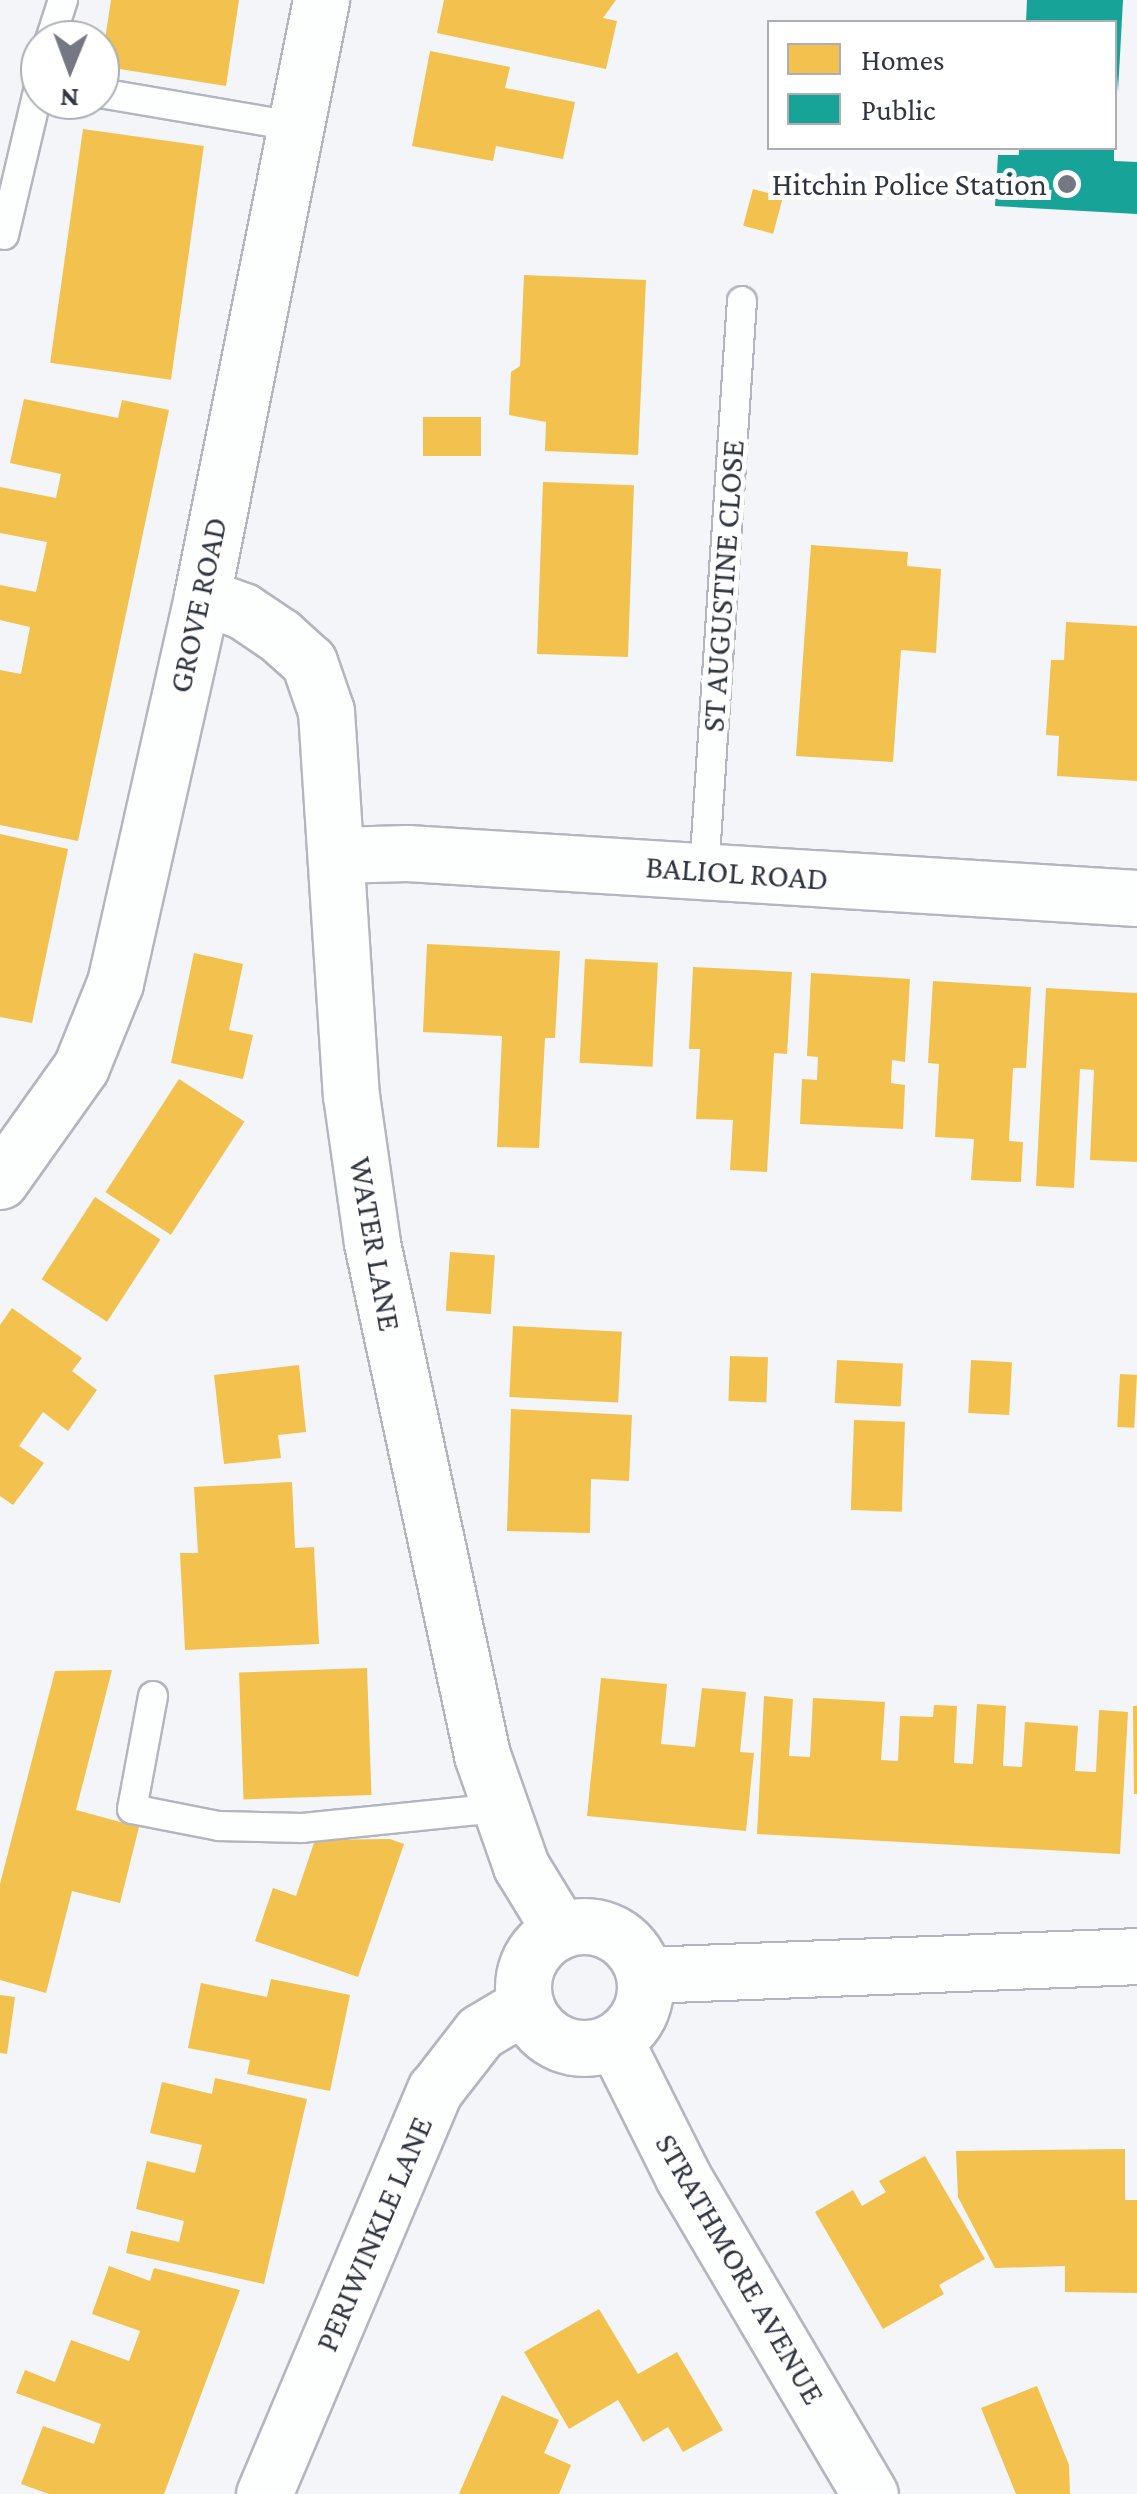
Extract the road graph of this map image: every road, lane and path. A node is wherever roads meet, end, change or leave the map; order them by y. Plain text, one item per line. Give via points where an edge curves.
1 (322, 0) edge
2 (120, 96) edge
3 (30, 120) edge
4 (294, 126) junction
5 (4, 235) dead end
6 (742, 301) dead end
7 (202, 596) junction
8 (337, 854) junction
9 (704, 871) junction
10 (1137, 898) edge
11 (0, 1181) edge
12 (153, 1696) dead end
13 (498, 1808) junction
14 (560, 1930) junction
15 (1137, 1956) edge
16 (645, 1974) junction
17 (524, 2006) junction
18 (615, 2041) junction
19 (264, 2494) edge
20 (870, 2494) edge

1 - 4 street, GROVE ROAD
2 - 4 lane
3 - 5 lane
4 - 7 street, GROVE ROAD
6 - 9 lane, ST AUGUSTINE CLOSE
7 - 8 street, WATER LANE via 243,611 309,662 334,751
7 - 11 street, GROVE ROAD via 104,1020 81,1067
8 - 9 street, BALIOL ROAD via 407,852
8 - 13 street, WATER LANE via 351,1095 372,1243
9 - 10 street, BALIOL ROAD
12 - 13 lane via 132,1809 219,1826 302,1828
13 - 14 street, WATER LANE
14 - 16 street via 596,1925 628,1942
14 - 17 street via 529,1961
15 - 16 street
16 - 18 street via 640,2013
17 - 18 street via 545,2036 578,2050
17 - 19 street, PERIWINKLE LANE via 480,2032 435,2090
18 - 20 street, STRATHMORE AVENUE via 683,2177

